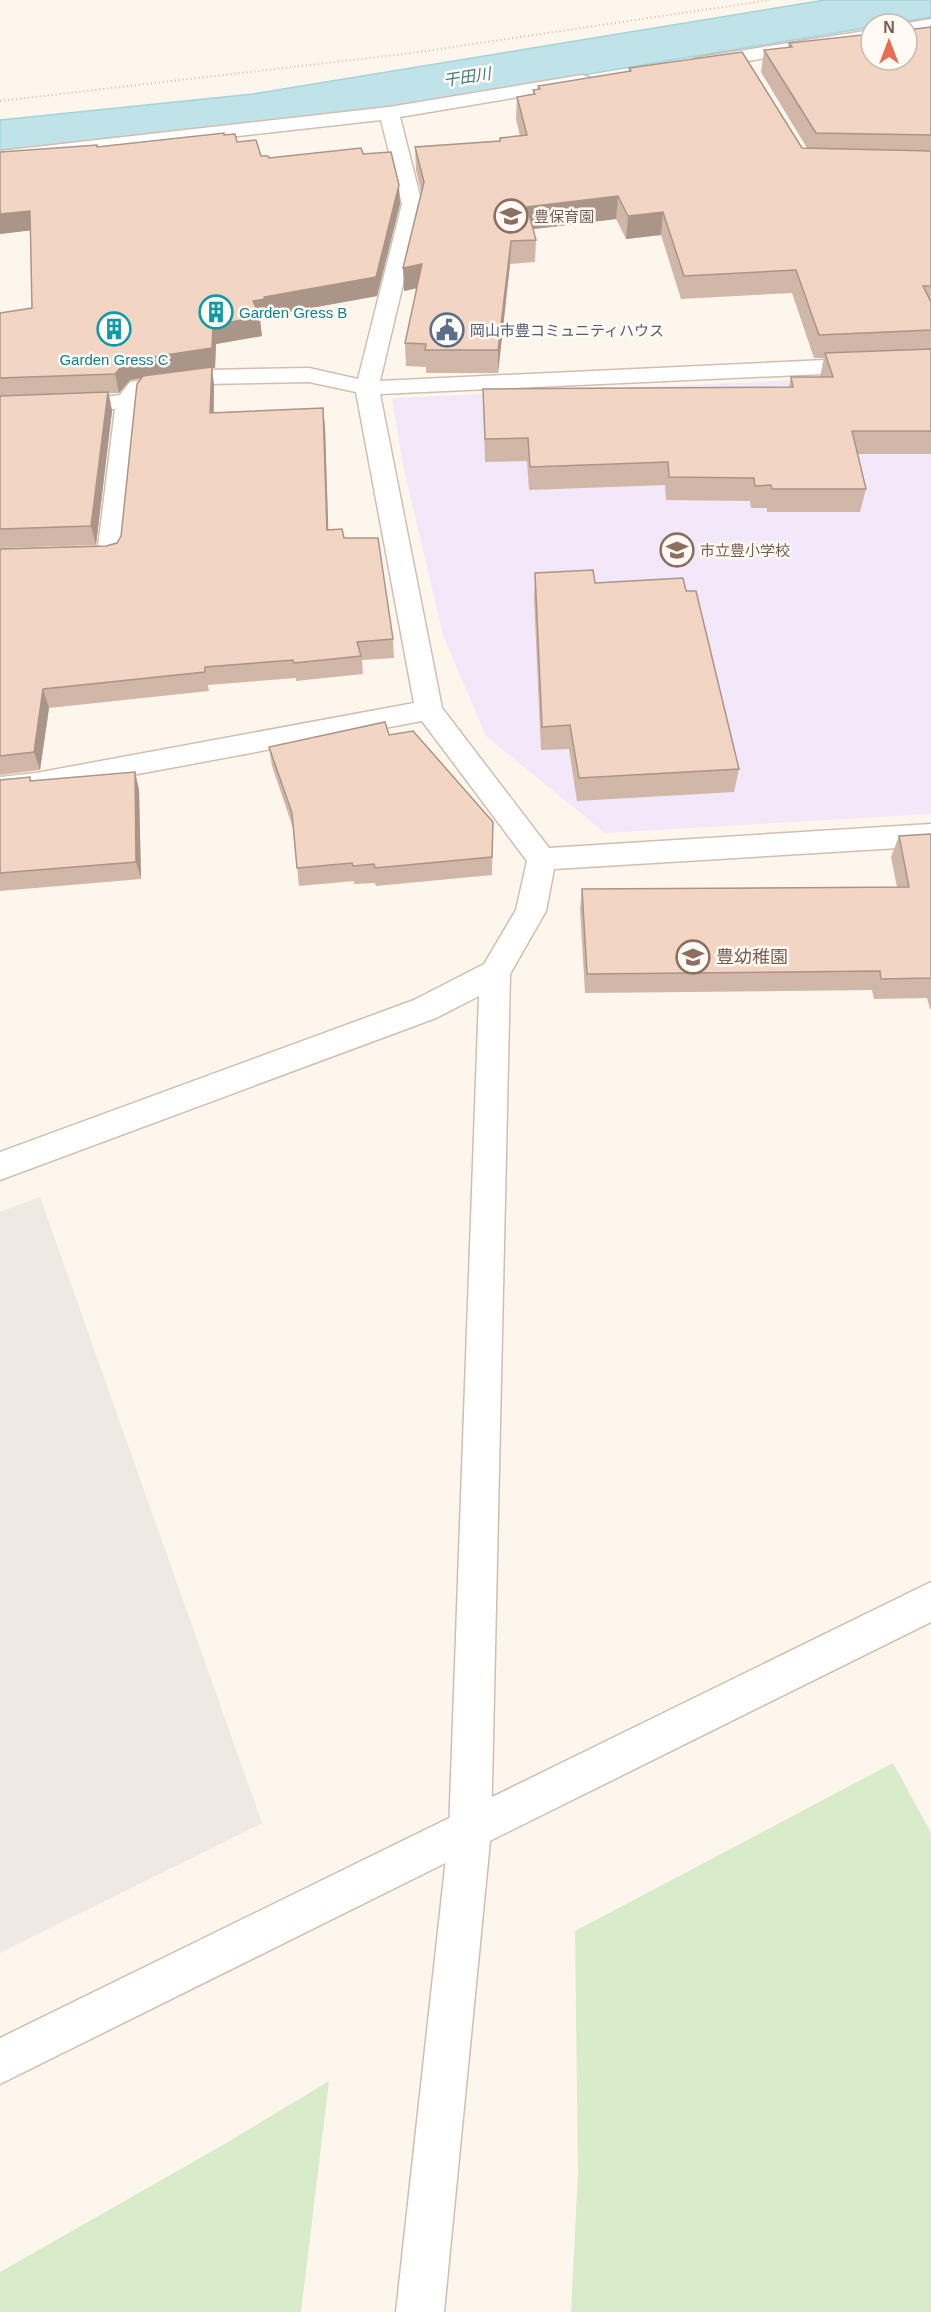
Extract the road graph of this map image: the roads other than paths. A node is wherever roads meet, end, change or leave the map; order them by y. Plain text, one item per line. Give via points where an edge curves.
1 (859, 37) edge
2 (741, 58) junction
3 (687, 65) edge
4 (753, 77) edge
5 (598, 78) edge
6 (389, 113) junction
7 (0, 157) edge
8 (931, 362) edge
9 (367, 388) junction
10 (127, 402) junction
11 (81, 404) edge
12 (0, 558) edge
13 (429, 710) junction
14 (0, 787) edge
15 (931, 835) edge
16 (542, 859) junction
17 (495, 973) junction
18 (0, 1166) edge
19 (931, 1601) edge
20 (470, 1831) junction
21 (0, 2062) edge
22 (420, 2312) edge

1 - 2 street
2 - 3 street
2 - 4 street
5 - 6 street
6 - 7 street
6 - 9 street via 412,204
8 - 9 street
9 - 10 street via 309,375 208,377 138,387
9 - 13 street
10 - 11 street
10 - 12 street via 110,555
13 - 14 street
13 - 16 street
15 - 16 street
16 - 17 street via 531,911
17 - 18 street via 425,1009
17 - 20 street
19 - 20 street
20 - 21 street
20 - 22 street

